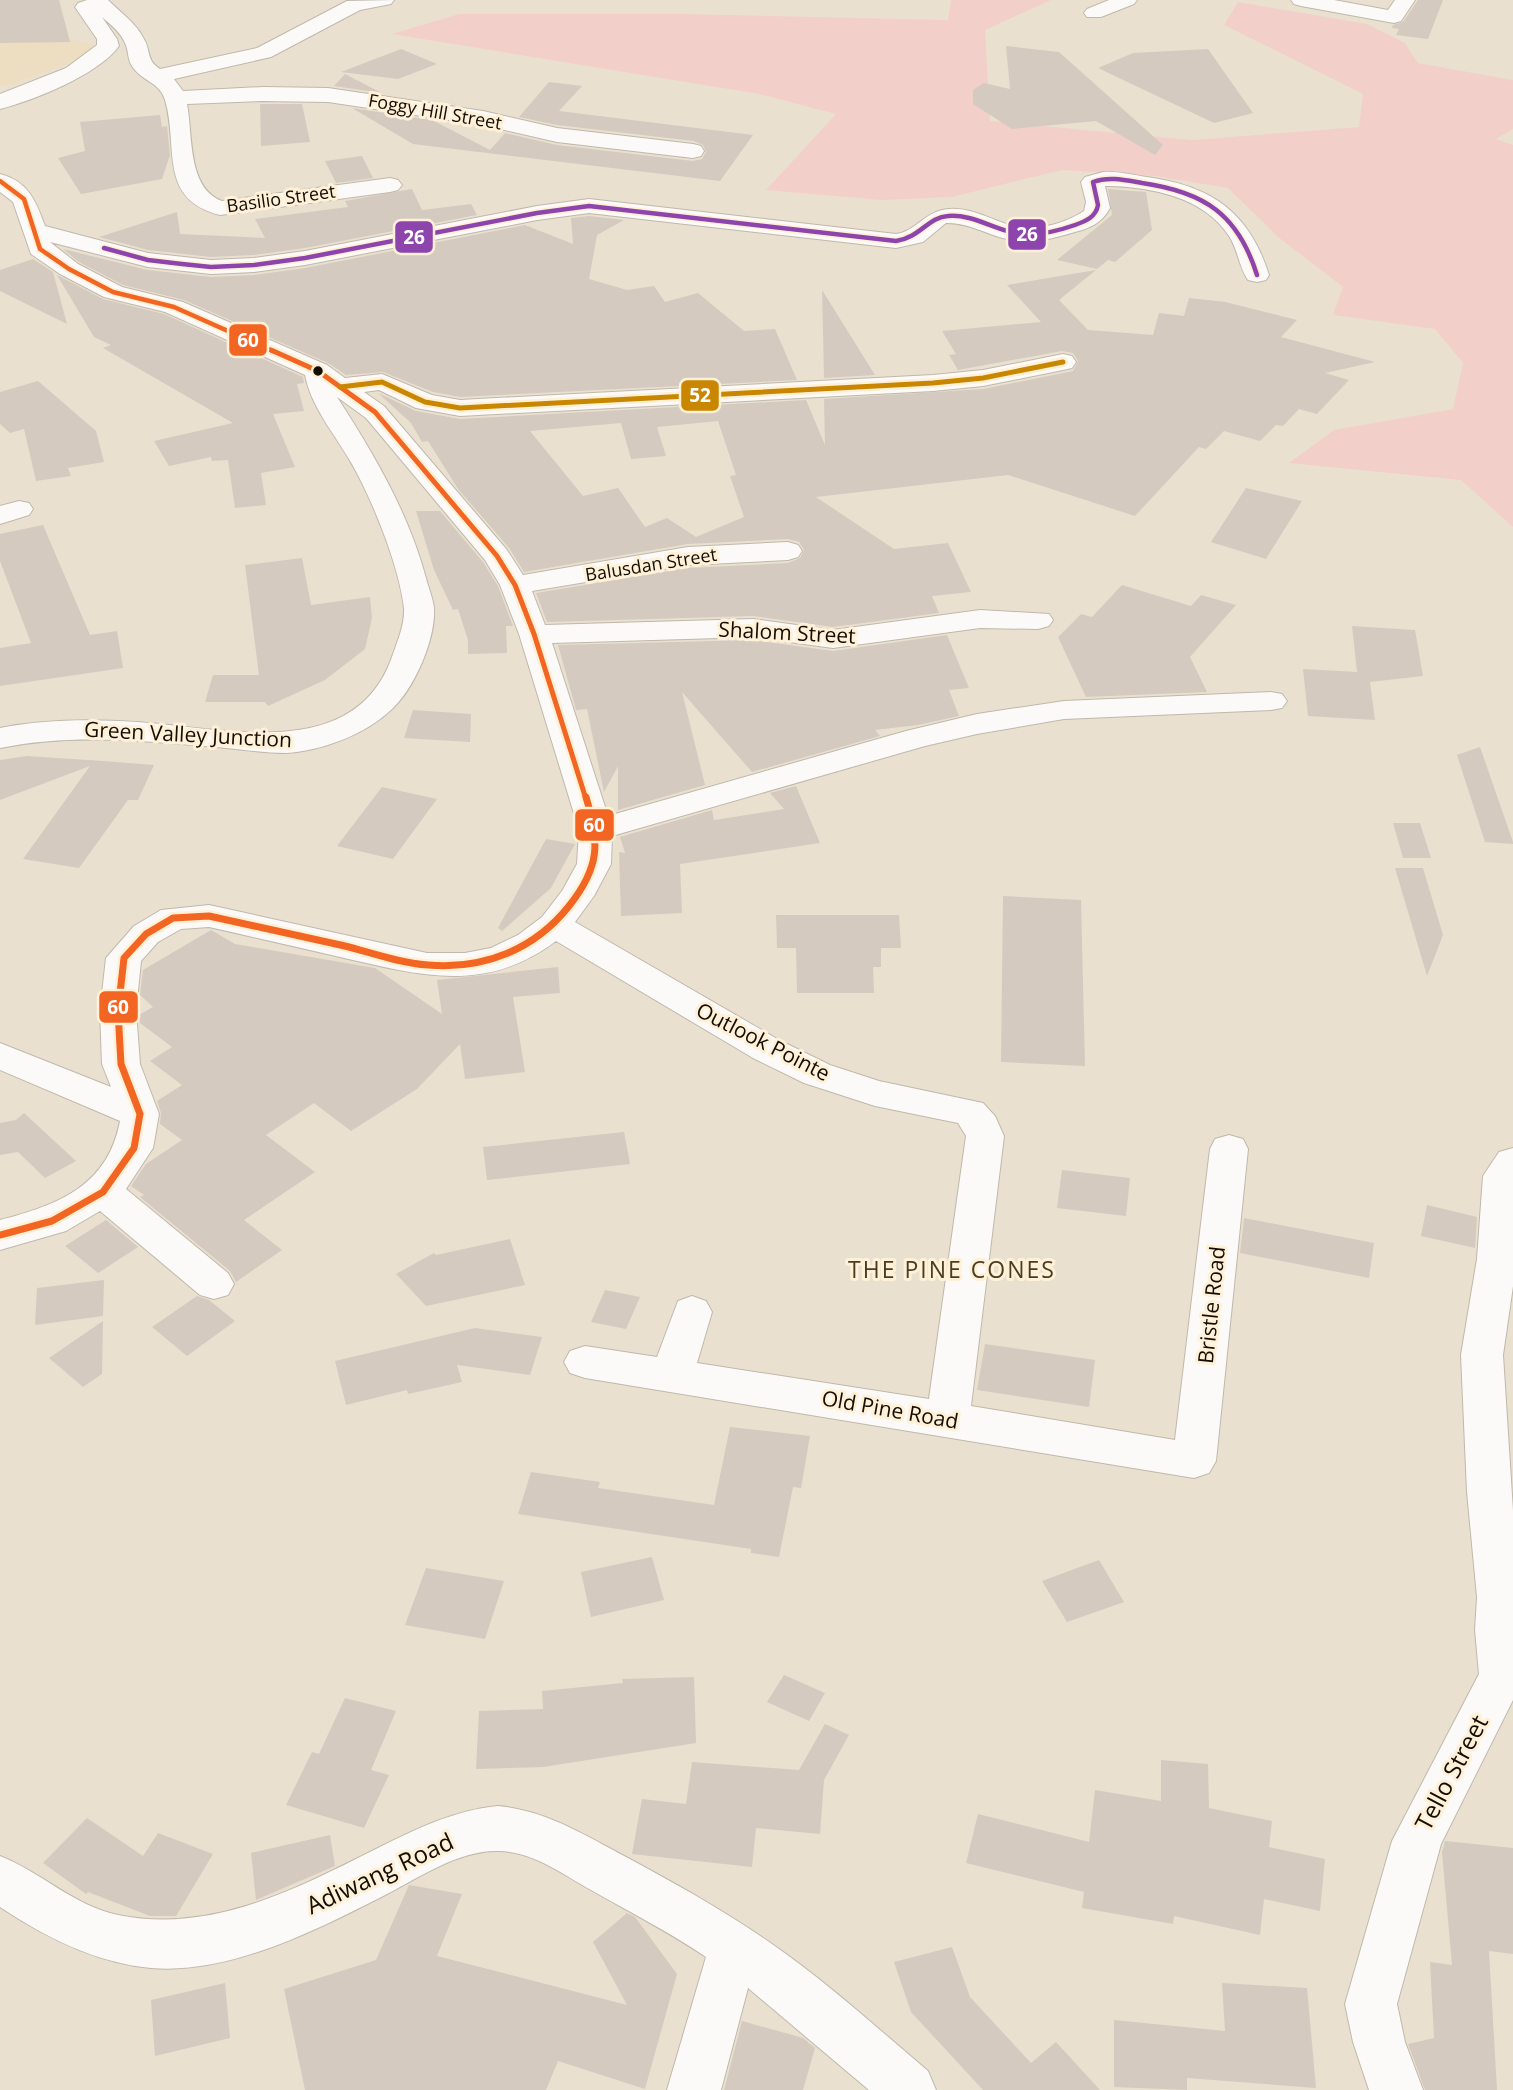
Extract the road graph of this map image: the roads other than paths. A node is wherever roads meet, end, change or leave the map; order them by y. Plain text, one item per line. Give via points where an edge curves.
1 (80, 0) edge
2 (97, 0) edge
3 (384, 0) edge
4 (1127, 0) edge
5 (1301, 0) edge
6 (1405, 0) edge
7 (1094, 13) dead end
8 (156, 76) junction
9 (176, 98) junction
10 (0, 102) edge
11 (693, 151) dead end
12 (0, 181) edge
13 (390, 185) dead end
14 (35, 230) junction
15 (1257, 275) dead end
16 (1063, 362) dead end
17 (329, 379) junction
18 (788, 551) dead end
19 (515, 585) junction
20 (1038, 620) dead end
21 (534, 634) junction
22 (1271, 701) dead end
23 (0, 738) edge
24 (596, 830) junction
25 (554, 925) junction
26 (0, 1056) edge
27 (140, 1114) junction
28 (1229, 1149) dead end
29 (1513, 1162) edge
30 (103, 1192) junction
31 (0, 1235) edge
32 (214, 1284) dead end
33 (692, 1312) dead end
34 (585, 1362) dead end
35 (673, 1374) junction
36 (948, 1419) junction
37 (1194, 1461) joint
38 (0, 1879) edge
39 (734, 1947) junction
40 (694, 2090) edge
41 (909, 2090) edge
42 (1396, 2090) edge

1 - 10 street via 107,39 103,54 84,68
2 - 8 street via 134,38 139,62
3 - 8 street via 354,5 264,53
4 - 7 street
5 - 6 street via 1394,17
8 - 9 street
9 - 11 street, Foggy Hill Street via 328,95 470,115 557,135
9 - 13 street, Basilio Street via 183,165 194,189 209,206
12 - 14 street via 24,199
14 - 15 street via 148,260 211,267 305,258 589,206 896,241 918,237 935,219 949,216 1032,235 1054,232 1095,215 1099,206 1093,182 1116,179 1167,186 1215,208 1243,235
14 - 17 street via 40,249 69,270 113,292 174,307
16 - 17 street via 933,383 526,406 444,407 382,382
17 - 19 street via 375,412 497,556
17 - 23 street, Green Valley Junction via 322,394 365,462 403,546 419,609 401,677 388,696 368,715 333,733 287,743 134,731 30,732
18 - 19 street, Balusdan Street via 688,556
19 - 21 street
20 - 21 street, Shalom Street via 980,619 833,639 753,628
21 - 24 street
22 - 24 street via 1075,709 977,724
24 - 25 street via 594,864
25 - 27 street via 500,957 466,965 427,965 209,916 173,918 146,934 124,958 119,988 121,1064
25 - 36 street, Outlook Pointe via 817,1074 875,1093 970,1112 982,1125 985,1136
26 - 27 street
27 - 30 street via 134,1148
28 - 37 street, Bristle Road
29 - 42 street, Tello Street via 1502,1176 1497,1259 1482,1355 1502,1675 1417,1841 1371,2004
30 - 31 street via 52,1221
30 - 32 street
33 - 35 street
34 - 35 street, Old Pine Road
35 - 36 street, Old Pine Road
36 - 37 street, Old Pine Road
38 - 39 street, Adiwang Road via 83,1927 118,1939 153,1944 202,1941 314,1905 451,1840 480,1831 510,1829 540,1836
39 - 40 street
39 - 41 street, Adiwang Road

